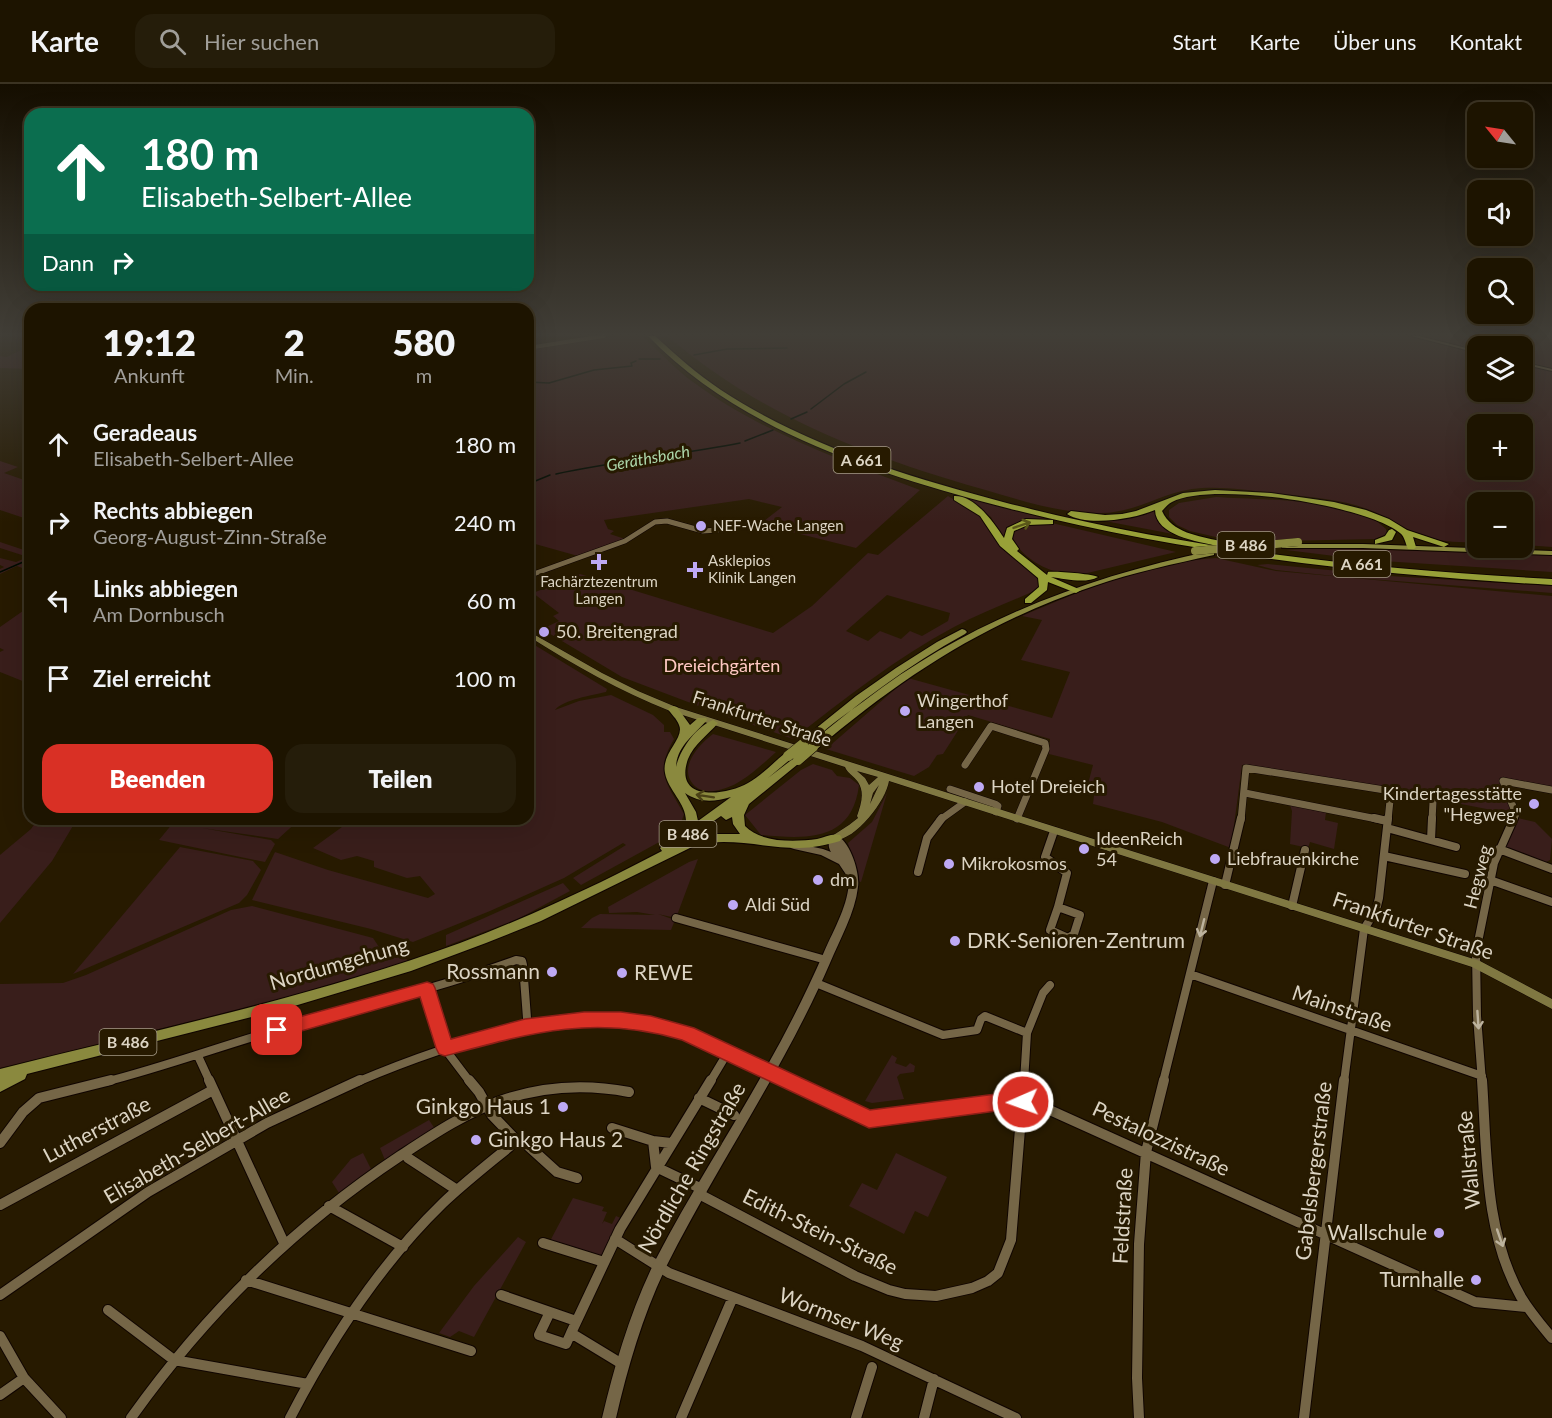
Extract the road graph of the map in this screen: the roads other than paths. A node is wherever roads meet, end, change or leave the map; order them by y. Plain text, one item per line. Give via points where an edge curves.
1 (734, 398) edge
2 (742, 398) edge
3 (920, 481) junction
4 (1172, 498) junction
5 (1036, 509) junction
6 (1377, 518) junction
7 (741, 525) dead end
8 (1090, 526) junction
9 (1392, 532) junction
10 (1404, 532) junction
11 (1378, 542) junction
12 (1300, 544) junction
13 (1409, 544) junction
14 (1444, 544) junction
15 (1467, 545) edge
16 (1242, 549) junction
17 (1533, 550) edge
18 (1552, 551) edge
19 (534, 574) edge
20 (1047, 575) junction
21 (1093, 577) junction
22 (1552, 577) edge
23 (1552, 582) edge
24 (1070, 587) junction
25 (1028, 601) junction
26 (534, 637) edge
27 (673, 709) junction
28 (708, 721) junction
29 (686, 735) junction
30 (808, 745) junction
31 (845, 765) junction
32 (965, 765) dead end
33 (885, 777) junction
34 (909, 785) junction
35 (757, 788) junction
36 (950, 789) dead end
37 (1552, 790) edge
38 (880, 793) junction
39 (1245, 793) junction
40 (867, 794) junction
41 (964, 802) junction
42 (1433, 802) dead end
43 (996, 812) junction
44 (1017, 819) junction
45 (858, 823) junction
46 (1387, 824) junction
47 (1054, 831) junction
48 (836, 838) junction
49 (1431, 840) junction
50 (765, 843) junction
51 (679, 844) junction
52 (788, 845) junction
53 (1456, 847) dead end
54 (1499, 849) junction
55 (1305, 850) dead end
56 (1384, 856) junction
57 (842, 862) junction
58 (1552, 869) edge
59 (918, 872) dead end
60 (1465, 874) dead end
61 (854, 879) junction
62 (1490, 880) junction
63 (1214, 881) junction
64 (1226, 885) junction
65 (1552, 902) edge
66 (1292, 906) junction
67 (1058, 907) dead end
68 (676, 918) dead end
69 (1364, 929) junction
70 (826, 960) junction
71 (1476, 964) junction
72 (1190, 974) junction
73 (816, 983) junction
74 (1050, 986) dead end
75 (427, 988) junction
76 (1552, 1004) edge
77 (527, 1018) dead end
78 (1350, 1031) junction
79 (1027, 1033) junction
80 (445, 1048) junction
81 (728, 1053) junction
82 (198, 1056) junction
83 (45, 1063) junction
84 (771, 1073) junction
85 (0, 1075) edge
86 (1482, 1076) junction
87 (0, 1086) edge
88 (213, 1090) junction
89 (628, 1092) dead end
90 (699, 1098) junction
91 (1023, 1102) junction
92 (487, 1106) junction
93 (734, 1115) dead end
94 (612, 1128) dead end
95 (236, 1139) junction
96 (515, 1139) junction
97 (653, 1141) junction
98 (0, 1143) edge
99 (671, 1143) junction
100 (1146, 1152) junction
101 (405, 1153) junction
102 (656, 1167) junction
103 (577, 1178) dead end
104 (457, 1190) junction
105 (700, 1192) junction
106 (0, 1205) edge
107 (328, 1206) junction
108 (1324, 1235) junction
109 (615, 1239) junction
110 (284, 1243) junction
111 (543, 1243) dead end
112 (403, 1246) junction
113 (604, 1262) junction
114 (660, 1266) junction
115 (246, 1280) junction
116 (501, 1294) dead end
117 (0, 1295) edge
118 (733, 1297) junction
119 (1526, 1307) junction
120 (108, 1310) dead end
121 (352, 1312) junction
122 (550, 1312) junction
123 (576, 1321) junction
124 (571, 1333) junction
125 (0, 1336) edge
126 (1552, 1338) edge
127 (471, 1351) dead end
128 (174, 1360) junction
129 (622, 1364) junction
130 (872, 1367) dead end
131 (24, 1378) junction
132 (934, 1379) junction
133 (308, 1384) junction
134 (0, 1395) edge
135 (61, 1418) edge
136 (131, 1418) edge
137 (290, 1418) edge
138 (609, 1418) edge
139 (681, 1418) edge
140 (856, 1418) edge
141 (924, 1418) edge
142 (1016, 1418) edge
143 (1139, 1418) edge
144 (1304, 1418) edge

1 - 3 highway, A 661 via 814,442
2 - 5 highway, A 661 via 813,436 916,475
3 - 8 highway, A 661
3 - 20 highway, A 661 via 980,511 1003,544
4 - 5 highway via 1140,513 1116,517
4 - 6 highway via 1219,493 1310,501 1353,508
4 - 16 highway via 1158,511 1169,526
5 - 16 highway, A 661
6 - 9 highway
6 - 10 highway
7 - 19 street via 703,531 659,521 625,541
20 -> 8 highway via 1013,547 1008,538 1010,530 1026,522 1041,521
8 - 23 highway, A 661 via 1272,558 1439,576
9 - 11 highway
9 - 13 highway
10 - 13 highway
10 - 14 highway
11 - 12 main road, B 486
11 - 13 main road, B 486
12 - 13 main road, B 486
12 - 21 main road, B 486, bridge via 1236,546 1173,555
12 - 24 main road, B 486, bridge via 1187,558
13 - 14 main road, B 486
13 - 18 main road, B 486
14 - 15 main road, B 486
16 - 22 highway, A 661 via 1402,568
17 - 18 main road, B 486
20 - 21 highway
20 - 24 highway
20 - 25 highway via 1044,588
21 - 24 main road, B 486
24 - 25 main road, B 486
24 - 30 main road, B 486 via 947,648
25 - 30 main road, B 486 via 920,656 873,687
26 - 27 main road, Frankfurter Straße via 585,669
27 - 28 main road, Frankfurter Straße
27 - 29 main road via 685,724
28 - 29 main road
28 - 31 main road, Frankfurter Straße
35 -> 28 main road via 715,798 697,795 684,787 679,768 682,757
29 - 51 main road via 675,750 670,768 672,780 692,816
30 - 35 main road, B 486, bridge
31 - 33 main road, Frankfurter Straße
31 - 40 main road via 862,780
32 - 44 street via 991,726 1045,743 1046,749
33 - 34 main road, Frankfurter Straße
33 - 38 main road, B 486
33 - 40 main road via 873,783
34 - 38 main road via 890,787
34 - 41 main road, Frankfurter Straße
35 - 50 main road via 738,812 738,825 748,836
35 - 51 main road, B 486
36 - 43 street, Frankfurter Straße via 994,804 998,806
37 - 54 street, Hegweg via 1503,781 1516,814
38 - 45 main road, B 486
39 - 46 street
39 - 46 street via 1245,768 1391,791
39 - 64 street via 1236,852
40 - 45 main road
41 - 43 main road, Frankfurter Straße
41 - 59 street via 936,822 923,846
42 - 49 street
43 - 44 main road, Frankfurter Straße
44 - 47 main road, Frankfurter Straße
45 - 48 main road, B 486
46 - 49 street
46 - 56 street
47 - 63 main road, Frankfurter Straße
47 - 67 street via 1045,857 1067,873
48 - 52 main road, B 486 via 818,844
48 - 57 street via 832,845
48 - 61 street
49 - 53 street
50 - 51 main road, B 486 via 720,837
50 - 52 main road, B 486
51 - 83 main road, Nordumgehung / B 486 via 616,880 491,936 370,978
52 - 57 street via 823,852
54 - 58 street
54 - 62 street, Hegweg
55 - 66 street
56 - 60 street
56 - 69 street via 1378,903
57 - 61 street
61 - 70 street, Nördliche Ringstraße via 850,901
62 - 65 street
62 - 71 street, Hegweg
63 - 64 main road, Frankfurter Straße
63 -> 72 street, Feldstraße
64 - 66 main road, Frankfurter Straße
66 - 69 main road, Frankfurter Straße
68 - 70 street
69 - 71 main road, Frankfurter Straße
69 - 78 street, Gabelsbergerstraße
70 - 73 street, Nördliche Ringstraße
71 - 76 main road, Frankfurter Straße
71 -> 86 street, Wallstraße
72 - 78 street, Mainstraße
72 - 100 street, Feldstraße
73 - 79 street via 943,1035 977,1030 985,1016
73 - 84 street, Nördliche Ringstraße
74 - 79 street, Edith-Stein-Straße via 1043,993
75 - 77 street via 519,960 523,965
75 - 80 street
75 - 82 street
78 - 86 street, Mainstraße
78 - 108 street, Gabelsbergerstraße
79 - 91 street, Edith-Stein-Straße
80 - 81 street, Elisabeth-Selbert-Allee via 525,1027 604,1018 663,1026
80 - 92 street
80 - 95 street, Elisabeth-Selbert-Allee via 323,1095
81 - 84 street, Elisabeth-Selbert-Allee
81 - 90 street
82 - 88 street
82 - 98 street via 39,1098
83 - 85 main road, Nordumgehung / B 486
83 - 87 main road
84 - 91 street, Pestalozzistraße via 869,1119 1004,1101
84 - 105 street, Nördliche Ringstraße
86 -> 119 street, Wallstraße via 1493,1216
88 - 95 street
88 - 106 street, Lutherstraße
89 - 92 street via 564,1088 516,1096
90 - 93 street
90 - 99 street
91 - 100 street, Pestalozzistraße
91 - 105 street, Edith-Stein-Straße via 1008,1254 998,1273 972,1288 936,1296 889,1290 855,1276
92 - 96 street
92 - 101 street
94 - 97 street
95 - 110 street
95 - 117 street, Elisabeth-Selbert-Allee via 142,1195
96 - 103 street via 525,1143 557,1172
96 - 104 street
97 - 99 street
97 - 102 street
99 - 102 street
100 - 108 street, Pestalozzistraße
100 - 143 street, Feldstraße via 1139,1244
101 - 104 street
101 - 107 street
102 - 105 street, Edith-Stein-Straße
102 - 109 street
104 - 112 street
105 - 114 street, Nördliche Ringstraße
107 - 110 street
107 - 112 street
108 - 119 street, Pestalozzistraße via 1476,1302
108 - 144 street, Gabelsbergerstraße
109 - 113 street
109 - 114 street, Wormser Weg
110 - 115 street
111 - 113 street
112 - 121 street
113 - 123 street
114 - 118 street, Wormser Weg
114 - 129 street, Nördliche Ringstraße
115 - 121 street
115 - 128 street
116 - 122 street
118 - 132 street, Wormser Weg via 862,1346
118 - 139 street
119 - 126 street, Wallstraße
120 - 128 street
121 - 127 street
121 - 133 street
122 - 123 street
122 - 124 street via 539,1335 566,1344
123 - 124 street
124 - 129 street
125 - 131 street
128 - 133 street
128 - 136 street
129 - 138 street, Nördliche Ringstraße
130 - 140 street
131 - 134 street
131 - 135 street
132 - 141 street
132 - 142 street, Wormser Weg
133 - 137 street

